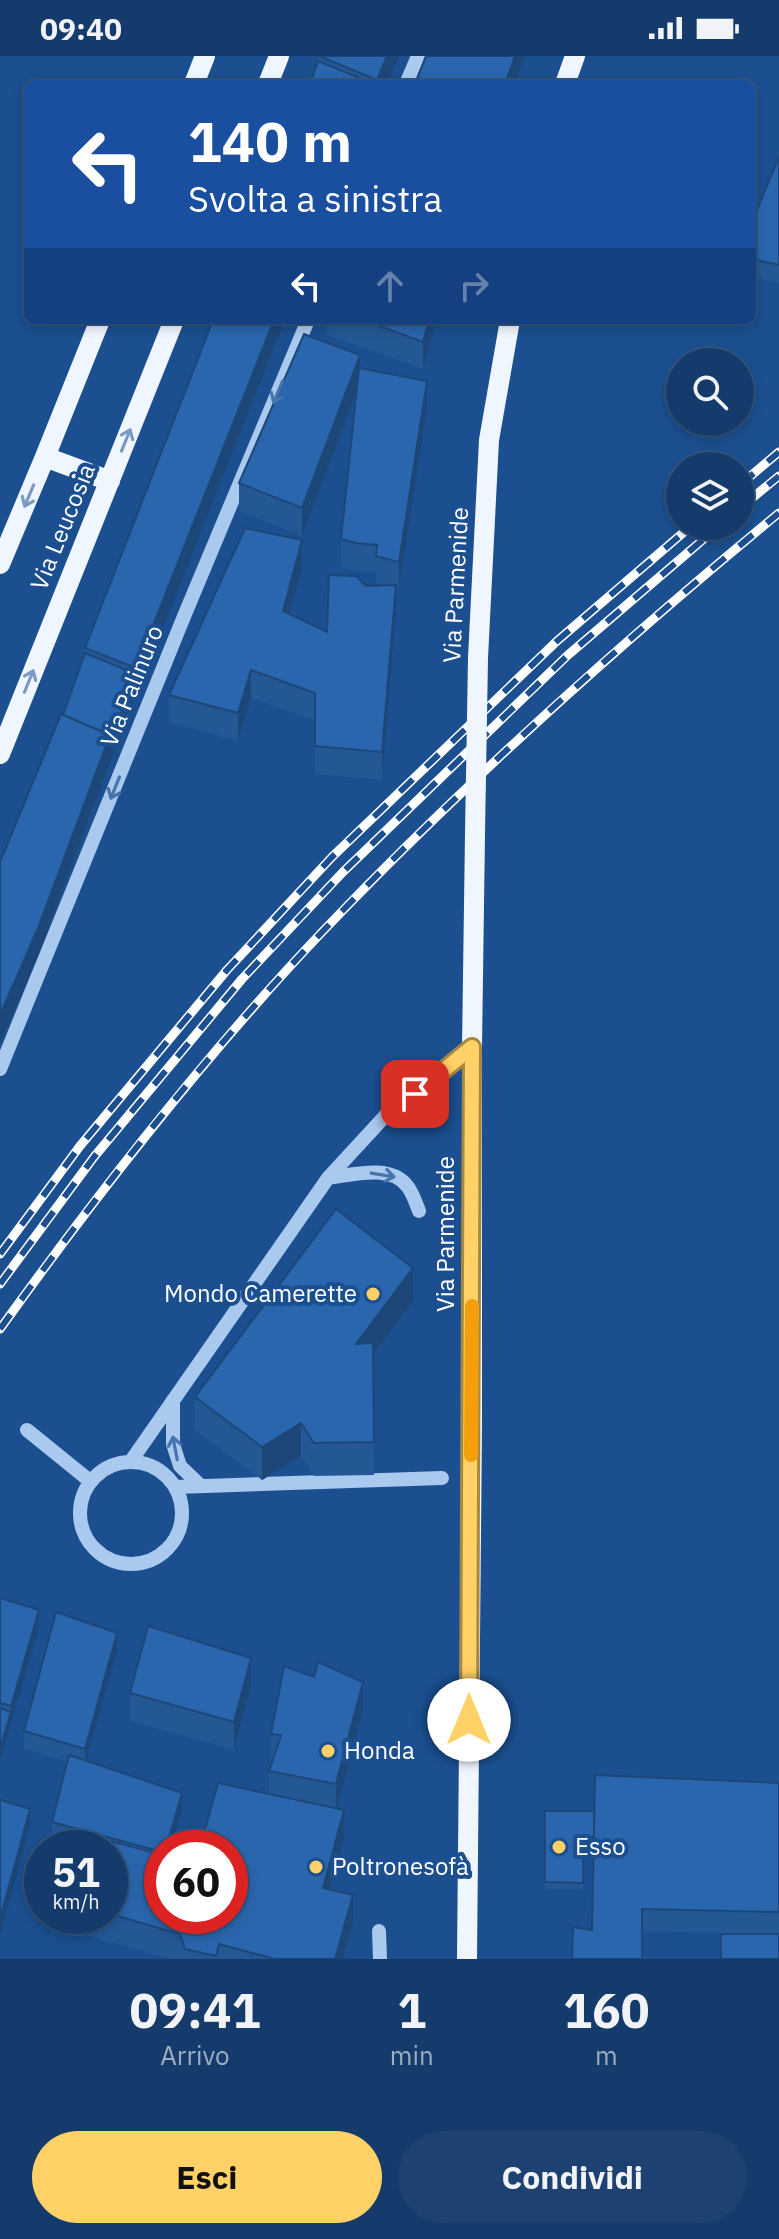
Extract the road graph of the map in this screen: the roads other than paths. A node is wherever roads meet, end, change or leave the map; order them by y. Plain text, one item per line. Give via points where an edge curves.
1 (205, 56) edge
2 (279, 56) edge
3 (418, 56) edge
4 (575, 56) edge
5 (196, 80) edge
6 (270, 80) edge
7 (408, 80) edge
8 (566, 80) edge
9 (98, 324) edge
10 (172, 324) edge
11 (306, 324) edge
12 (509, 324) edge
13 (45, 457) junction
14 (110, 481) junction
15 (0, 564) edge
16 (0, 754) edge
17 (472, 1047) junction
18 (0, 1069) edge
19 (328, 1178) junction
20 (419, 1211) dead end
21 (173, 1400) junction
22 (27, 1430) dead end
23 (131, 1461) junction
24 (442, 1478) dead end
25 (90, 1481) junction
26 (201, 1486) junction
27 (176, 1487) junction
28 (379, 1931) dead end
29 (380, 1959) edge
30 (467, 1959) edge

1 - 5 main road
2 - 6 main road
3 - 7 street
4 - 8 main road
9 - 13 main road, Via Leucosia
14 -> 10 main road, Via Leucosia
11 -> 18 street, Via Palinuro
12 - 17 main road, Via Parmenide, bridge via 489,440 478,658
13 - 14 main road
13 -> 15 main road, Via Leucosia
16 -> 14 main road, Via Leucosia
17 - 19 street via 398,1102
17 - 30 main road, Via Parmenide
19 -> 20 street via 374,1172 396,1176
19 - 21 street
21 - 23 street
26 -> 21 street via 180,1466 173,1444
22 - 25 street
23 - 25 street via 102,1469
23 - 27 street via 151,1465
24 - 26 street
25 - 27 street via 82,1495 81,1529 102,1556 118,1563 152,1560 167,1551 182,1520
26 - 27 street
28 - 29 street

